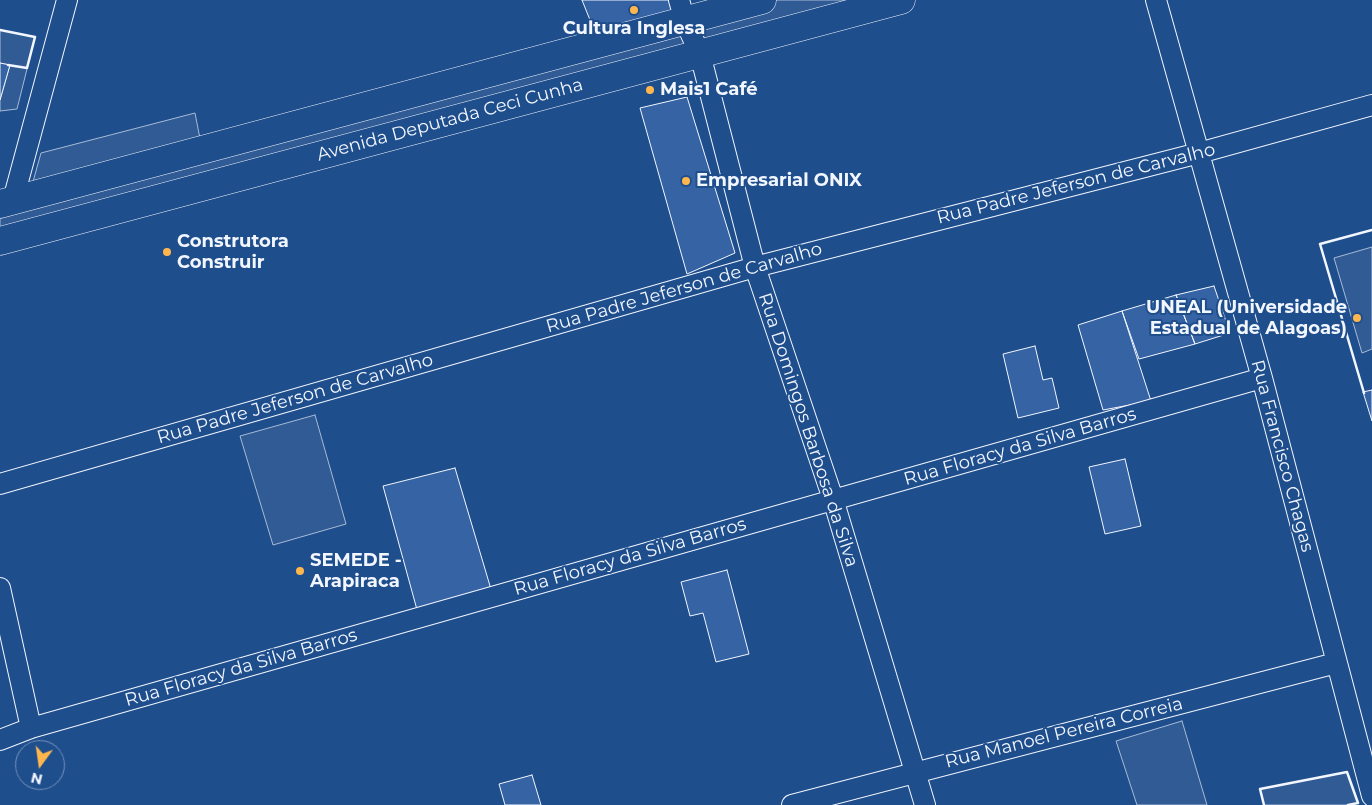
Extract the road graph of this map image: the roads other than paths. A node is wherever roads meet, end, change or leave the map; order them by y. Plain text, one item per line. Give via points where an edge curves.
1 (67, 0) edge
2 (762, 0) edge
3 (901, 0) edge
4 (1156, 0) edge
5 (682, 10) edge
6 (700, 54) junction
7 (1372, 105) edge
8 (1199, 153) junction
9 (6, 202) edge
10 (0, 240) edge
11 (755, 267) junction
12 (1262, 378) junction
13 (0, 484) edge
14 (833, 499) junction
15 (0, 588) edge
16 (1336, 663) junction
17 (31, 728) junction
18 (0, 740) edge
19 (915, 771) junction
20 (1372, 796) edge
21 (792, 805) edge
22 (925, 805) edge

1 - 9 street
2 - 5 main road, Avenida Deputada Ceci Cunha
3 - 6 main road, Avenida Deputada Ceci Cunha
4 - 8 street, Rua Francisco Chagas
5 - 6 street, Rua Domingos Barbosa da Silva
5 - 9 main road, Avenida Deputada Ceci Cunha
6 - 10 main road, Avenida Deputada Ceci Cunha
6 - 11 street, Rua Domingos Barbosa da Silva
7 - 8 street, Rua Padre Jeferson de Carvalho
8 - 11 street, Rua Padre Jeferson de Carvalho
8 - 12 street, Rua Francisco Chagas
11 - 13 street, Rua Padre Jeferson de Carvalho
11 - 14 street, Rua Domingos Barbosa da Silva
12 - 14 street, Rua Floracy da Silva Barros
12 - 16 street, Rua Francisco Chagas
14 - 17 street, Rua Floracy da Silva Barros
14 - 19 street, Rua Domingos Barbosa da Silva
15 - 17 street
16 - 19 street, Rua Manoel Pereira Correia
16 - 20 street, Rua Francisco Chagas
17 - 18 street, Rua Floracy da Silva Barros
19 - 21 street, Rua Manoel Pereira Correia
19 - 22 street, Rua Domingos Barbosa da Silva

